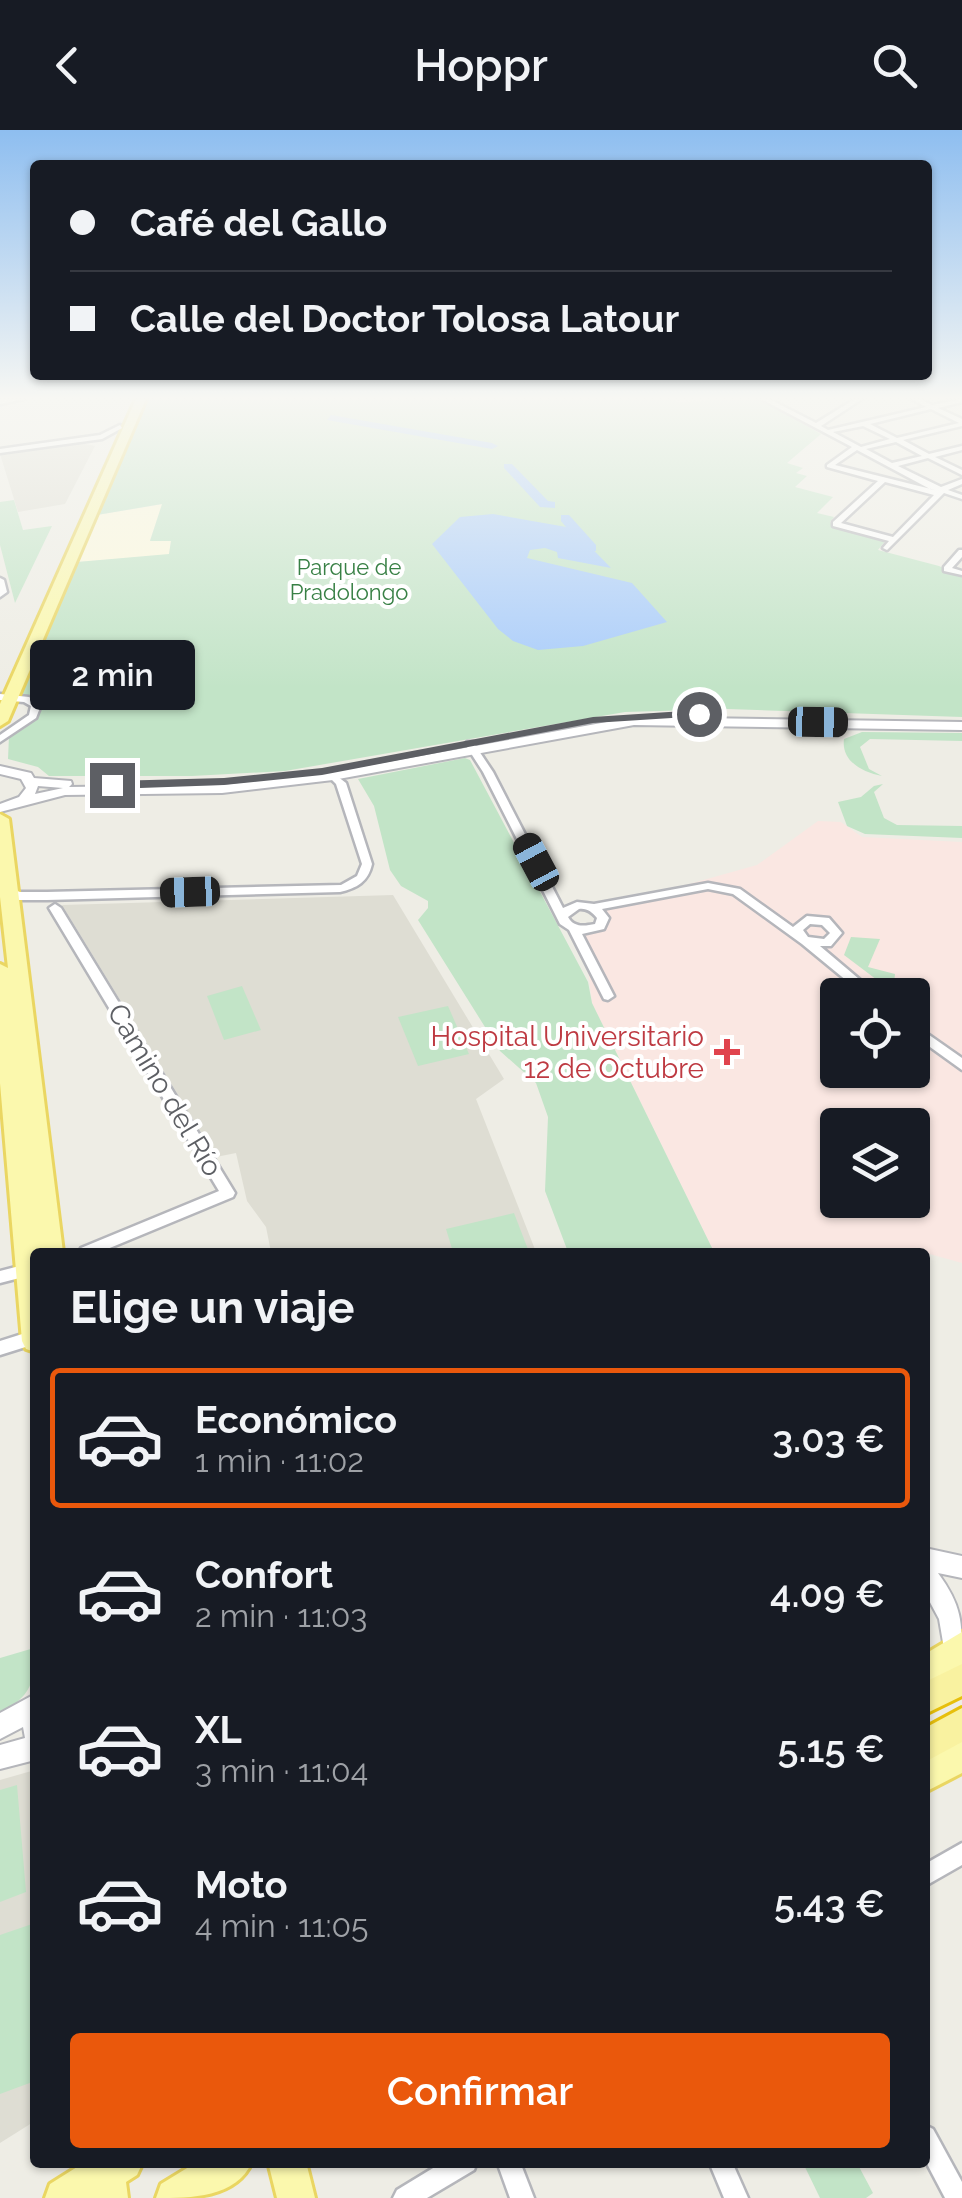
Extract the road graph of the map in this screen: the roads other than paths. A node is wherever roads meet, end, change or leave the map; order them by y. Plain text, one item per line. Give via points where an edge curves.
1 (88, 496) edge
2 (866, 496) edge
3 (938, 496) edge
4 (894, 540) junction
5 (887, 548) dead end
6 (962, 552) edge
7 (962, 574) edge
8 (3, 695) edge
9 (0, 721) edge
10 (962, 723) edge
11 (0, 738) edge
12 (496, 746) junction
13 (472, 747) junction
14 (486, 768) junction
15 (0, 770) edge
16 (333, 776) junction
17 (31, 782) junction
18 (24, 800) junction
19 (0, 808) edge
20 (0, 819) edge
21 (8, 891) junction
22 (552, 892) junction
23 (579, 905) junction
24 (596, 907) junction
25 (54, 908) dead end
26 (563, 916) junction
27 (802, 921) junction
28 (574, 929) junction
29 (805, 940) junction
30 (827, 943) junction
31 (0, 971) edge
32 (851, 978) edge
33 (862, 978) edge
34 (608, 996) dead end
35 (23, 1014) junction
36 (2, 1025) edge
37 (930, 1031) edge
38 (26, 1036) junction
39 (930, 1041) edge
40 (962, 1055) edge
41 (962, 1065) edge
42 (37, 1125) junction
43 (8, 1142) edge
44 (51, 1248) edge
45 (95, 1248) edge
46 (30, 1258) edge
47 (30, 1270) edge
48 (0, 1277) edge
49 (30, 1339) edge
50 (0, 1348) edge
51 (930, 1559) edge
52 (962, 1566) edge
53 (930, 1581) edge
54 (959, 1660) edge
55 (930, 1670) edge
56 (930, 1693) edge
57 (30, 1711) edge
58 (962, 1724) edge
59 (0, 1727) edge
60 (930, 1743) edge
61 (30, 1749) edge
62 (962, 1756) edge
63 (0, 1757) edge
64 (930, 1773) edge
65 (962, 1853) edge
66 (930, 1873) edge
67 (930, 2145) edge
68 (223, 2168) edge
69 (288, 2168) edge
70 (456, 2168) edge
71 (510, 2168) edge
72 (723, 2168) edge
73 (111, 2174) edge
74 (64, 2198) edge
75 (175, 2198) edge
76 (296, 2198) edge
77 (405, 2198) edge
78 (522, 2198) edge
79 (736, 2198) edge
80 (958, 2198) edge

1 - 8 main road
2 - 4 street via 836,524
3 - 4 street
4 - 5 street
6 - 7 street via 947,570
8 - 9 main road
8 - 11 street via 36,706 33,716
10 - 12 street via 676,719
10 - 13 street via 632,716
12 - 13 street
12 - 14 street
13 - 14 street
13 - 16 street
13 - 17 street via 224,782
14 - 22 street
15 - 17 street
16 - 18 street via 222,789 65,791
16 - 21 street via 341,783 366,864 356,884 47,896
17 - 18 street
18 - 19 street
20 - 21 main road
21 - 35 main road
22 - 23 street
22 - 26 street
23 - 24 street
23 - 26 street
24 - 27 street via 612,898 721,878 786,920
24 - 28 street via 600,926
24 - 29 street via 726,887
25 - 45 street, Camino del Río via 228,1192
26 - 28 street
27 - 29 street via 797,930
27 - 30 street via 830,924 835,937
28 - 34 street
29 - 30 street
29 - 32 street
30 - 33 street
31 - 36 main road
35 - 36 street
35 - 38 main road
36 - 38 street
36 - 43 main road
37 - 40 street
38 - 42 main road
39 - 41 street
42 - 43 street via 30,1135
42 - 44 main road
43 - 46 main road
47 - 48 street
49 - 50 street
51 - 52 street
53 - 54 street via 953,1616
54 - 55 main road
54 - 56 highway
57 - 59 street
58 - 60 highway
61 - 63 street
62 - 64 main road
65 - 66 street
67 - 80 street
68 - 75 main road
69 - 76 main road
70 - 77 street
71 - 78 street
72 - 79 street
73 - 74 main road

